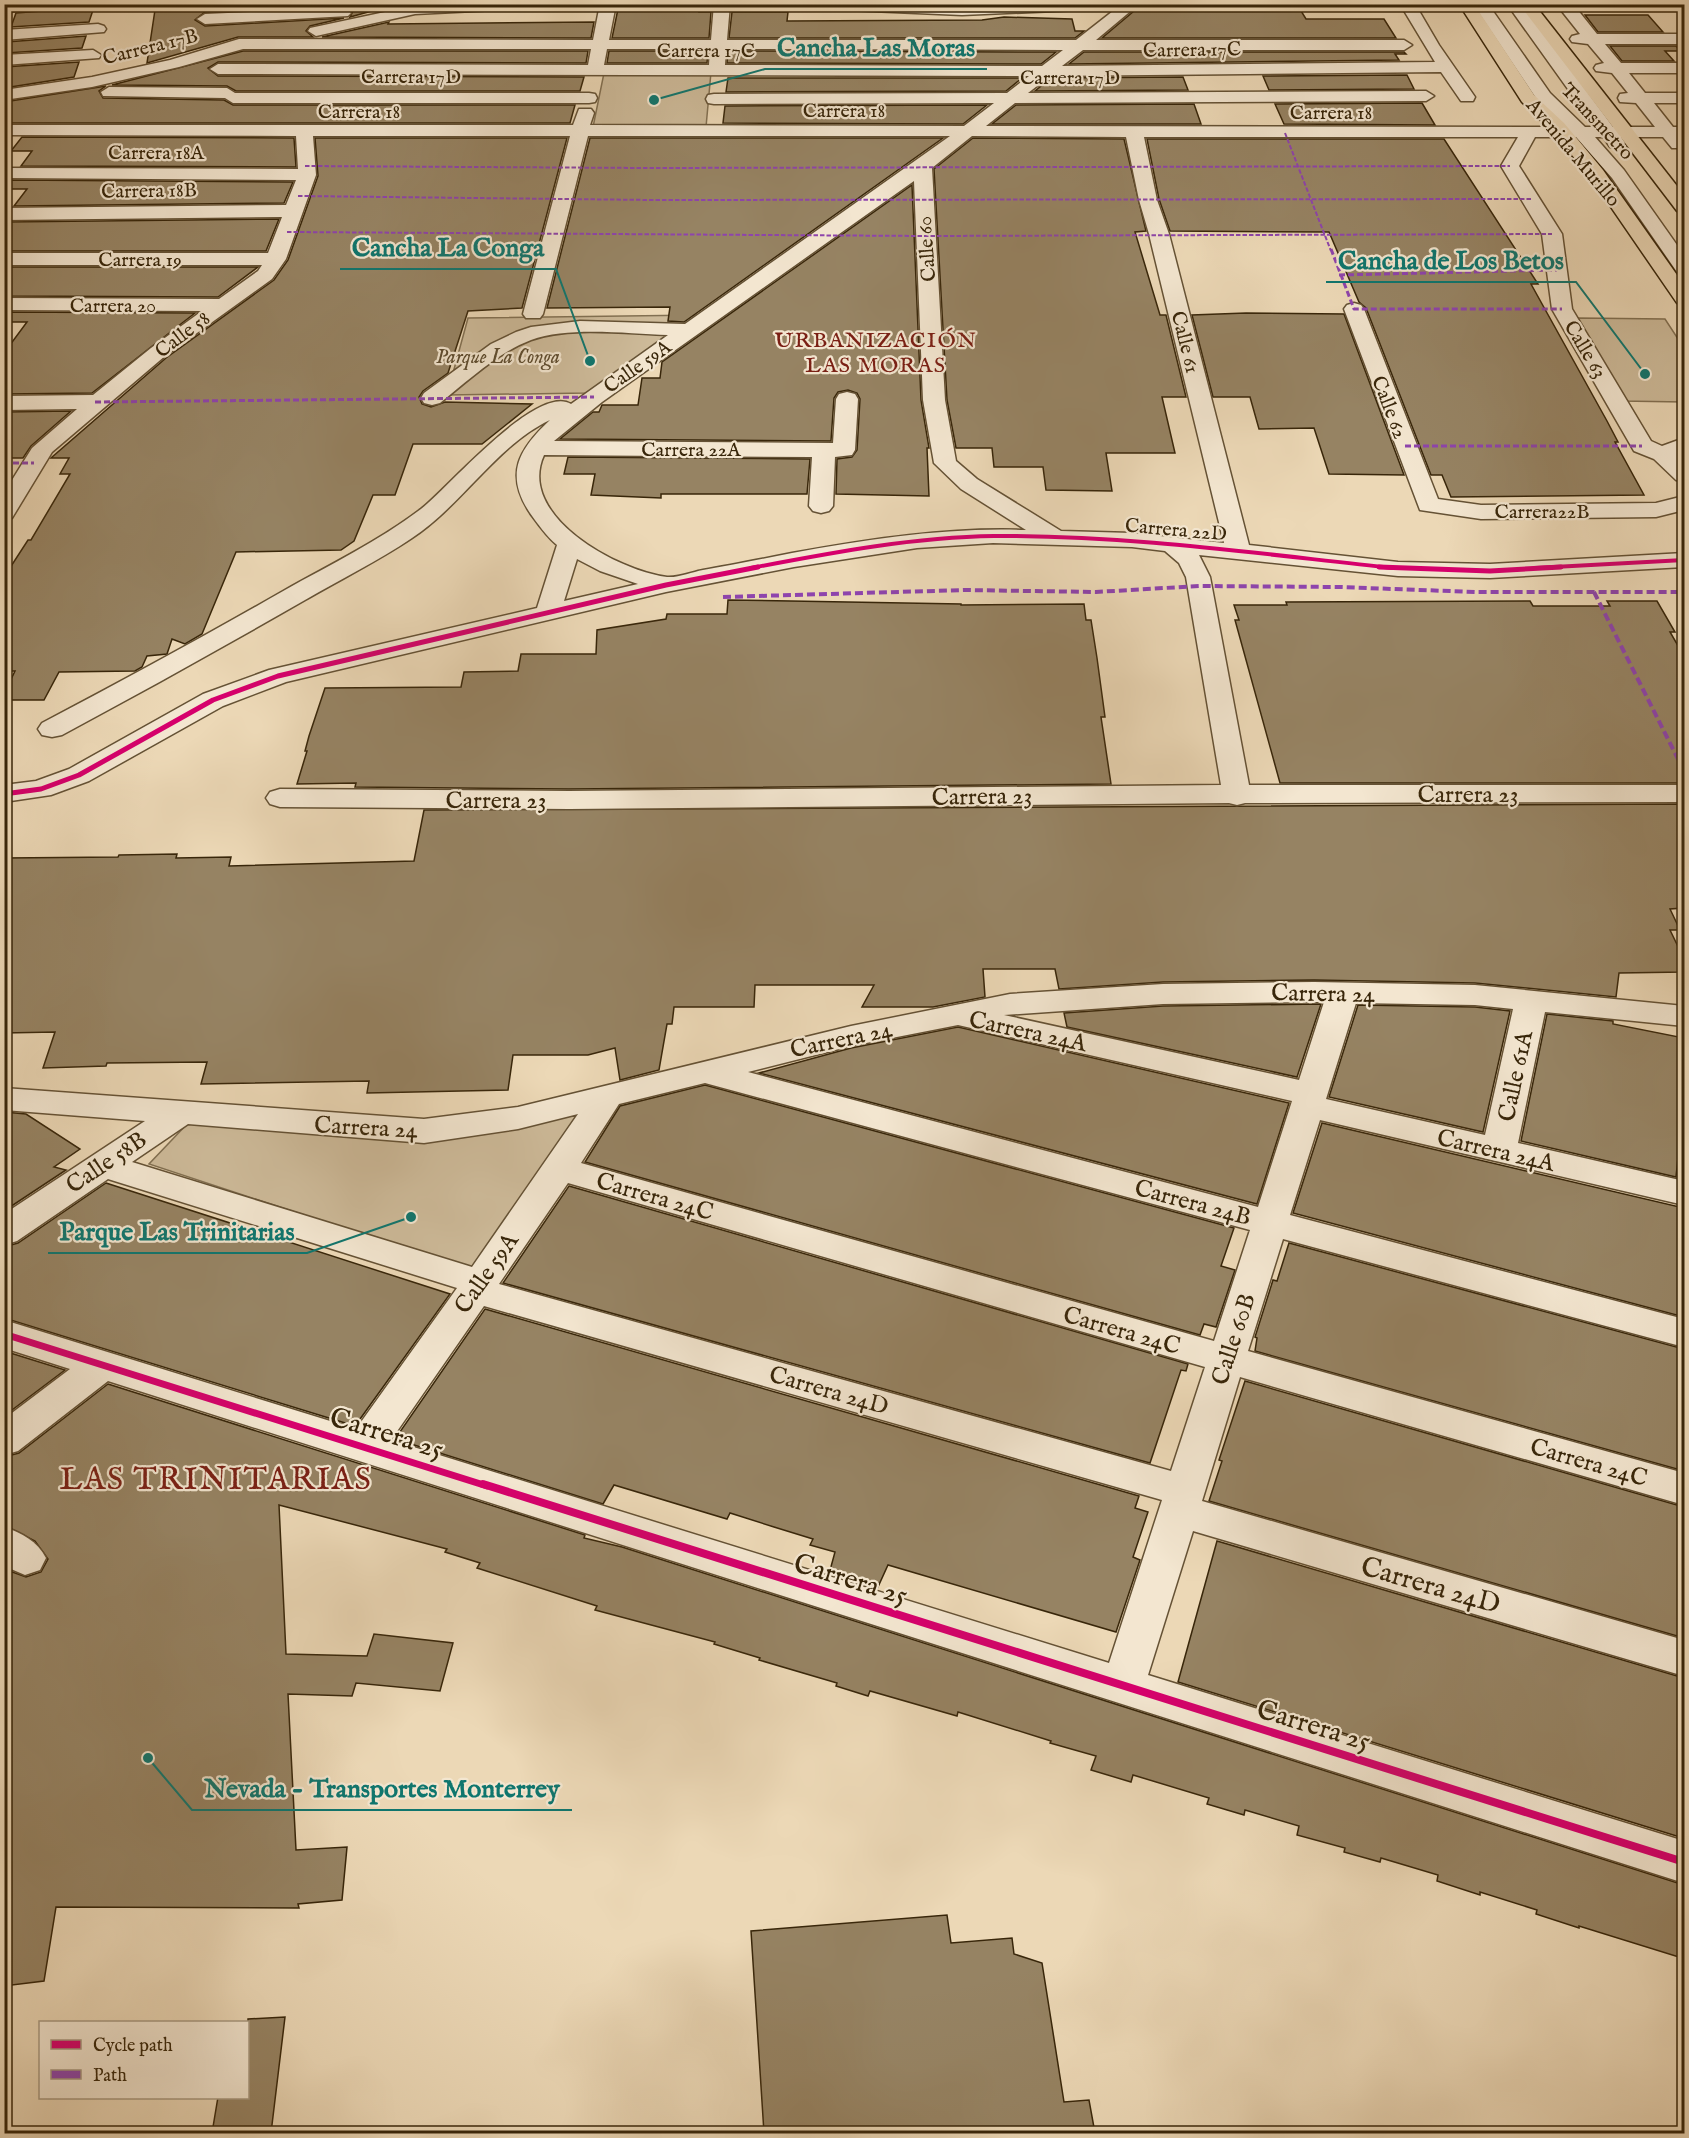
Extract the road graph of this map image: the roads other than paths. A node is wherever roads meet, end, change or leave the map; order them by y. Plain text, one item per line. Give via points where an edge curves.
1 (44, 4) edge
2 (516, 4) edge
3 (608, 4) edge
4 (722, 4) edge
5 (824, 4) edge
6 (1103, 4) edge
7 (1132, 4) edge
8 (1407, 4) edge
9 (1466, 4) edge
10 (1480, 4) edge
11 (1586, 4) edge
12 (1522, 5) edge
13 (1565, 5) edge
14 (868, 6) edge
15 (1046, 6) edge
16 (4, 7) edge
17 (962, 7) edge
18 (442, 9) junction
19 (414, 10) junction
20 (206, 12) edge
21 (102, 13) dead end
22 (98, 29) junction
23 (4, 35) edge
24 (1553, 39) junction
25 (1593, 39) junction
26 (1684, 39) edge
27 (239, 45) junction
28 (428, 45) junction
29 (600, 45) junction
30 (719, 45) junction
31 (1081, 45) junction
32 (1431, 45) junction
33 (217, 50) junction
34 (93, 55) junction
35 (4, 60) edge
36 (1446, 67) junction
37 (1575, 68) junction
38 (1616, 68) junction
39 (1684, 68) edge
40 (218, 69) junction
41 (417, 71) junction
42 (595, 71) junction
43 (716, 71) junction
44 (1047, 71) junction
45 (92, 82) junction
46 (28, 92) junction
47 (230, 95) junction
48 (4, 96) edge
49 (1426, 96) dead end
50 (406, 97) junction
51 (1467, 97) dead end
52 (589, 98) junction
53 (1013, 98) junction
54 (1598, 98) junction
55 (1641, 98) junction
56 (1684, 98) edge
57 (714, 99) junction
58 (9, 120) edge
59 (712, 125) dead end
60 (269, 131) junction
61 (304, 131) junction
62 (970, 131) junction
63 (391, 132) junction
64 (581, 132) junction
65 (1677, 132) edge
66 (1134, 133) junction
67 (1530, 133) junction
68 (1572, 133) junction
69 (1616, 133) junction
70 (1684, 152) edge
71 (923, 166) junction
72 (4, 173) edge
73 (307, 175) junction
74 (294, 211) junction
75 (4, 214) edge
76 (1681, 216) edge
77 (4, 258) edge
78 (276, 259) junction
79 (1684, 268) edge
80 (1684, 299) edge
81 (4, 304) edge
82 (221, 305) junction
83 (1354, 309) dead end
84 (533, 314) dead end
85 (689, 330) junction
86 (432, 398) dead end
87 (847, 399) dead end
88 (590, 400) junction
89 (95, 402) junction
90 (4, 404) edge
91 (1684, 445) edge
92 (538, 448) junction
93 (834, 450) junction
94 (1662, 454) junction
95 (1684, 475) edge
96 (1684, 504) edge
97 (1428, 505) joint
98 (821, 506) dead end
99 (4, 513) edge
100 (1055, 537) junction
101 (1171, 544) junction
102 (569, 545) junction
103 (1238, 551) junction
104 (1684, 560) edge
105 (666, 585) junction
106 (548, 612) junction
107 (52, 729) dead end
108 (4, 794) edge
109 (1684, 794) edge
110 (1237, 796) junction
111 (280, 798) dead end
112 (1343, 993) junction
113 (1531, 1002) junction
114 (955, 1015) junction
115 (1684, 1016) edge
116 (702, 1071) junction
117 (606, 1098) junction
118 (4, 1099) edge
119 (1309, 1100) junction
120 (179, 1113) junction
121 (1499, 1150) junction
122 (103, 1165) junction
123 (560, 1169) junction
124 (1684, 1193) edge
125 (1270, 1222) junction
126 (4, 1232) edge
127 (476, 1286) junction
128 (4, 1334) edge
129 (1684, 1334) edge
130 (1226, 1359) junction
131 (103, 1365) junction
132 (4, 1440) edge
133 (365, 1447) junction
134 (1684, 1489) edge
135 (1181, 1501) junction
136 (1684, 1658) edge
137 (1123, 1686) junction
138 (1684, 1862) edge

1 - 16 street
2 - 18 street
3 - 29 street
4 - 30 street
5 - 14 street
6 - 15 street
7 - 31 street
8 - 32 street
9 - 68 main road, Avenida Murillo via 1528,98
10 - 68 street, Transmetro
11 - 13 street
12 - 13 street
12 - 24 main road
12 - 69 street, Transmetro
13 - 25 street
14 - 17 street
15 - 17 street
18 - 19 street
18 - 28 street
19 - 20 street
19 - 27 street
20 - 33 street via 203,38 206,45
21 - 22 street
22 - 23 street
22 - 34 street
24 - 25 street
24 - 37 main road
25 - 26 street
25 - 38 street
27 - 28 street
27 - 33 street, Carrera 17B
28 - 29 street
28 - 41 street
29 - 30 street
29 - 42 street
30 - 31 street
30 - 43 street
31 - 32 street
31 - 44 street
32 - 36 street
33 - 40 street
33 - 45 street, Carrera 17B
34 - 35 street
34 - 45 street
36 - 44 street, Carrera 17C
36 - 51 street
37 - 38 street
37 - 54 main road
38 - 39 street
38 - 55 street
40 - 41 street, Carrera 17C
40 - 47 street
41 - 42 street, Carrera 17C
41 - 50 street
42 - 43 street, Carrera 17C
42 - 52 street
43 - 44 street, Carrera 17C
43 - 57 street
44 - 53 street
45 - 46 street, Carrera 17D
46 - 47 street, Carrera 17D
46 - 48 street, Carrera 17D
46 - 58 street
47 - 50 street, Carrera 17D
47 - 60 street
49 - 53 street, Carrera 17D
50 - 52 street, Carrera 17D
50 - 63 street
52 - 64 street
53 - 57 street, Carrera 17D
53 - 62 street
54 - 55 street
54 - 69 main road
55 - 56 street
55 - 65 street
57 - 59 street
58 - 60 street, Carrera 18
60 - 61 street, Carrera 18
61 - 63 street, Carrera 18
61 - 73 street, Calle 58
62 - 64 street, Carrera 18
62 - 66 street, Carrera 18
62 - 71 street
63 - 64 street, Carrera 18
64 - 84 street
65 - 69 street, Carrera 18
65 - 70 street
66 - 67 street, Carrera 18
66 - 103 street, Calle 61
67 - 68 street, Carrera 18
67 - 94 street, Calle 63 via 1510,166 1552,234 1562,309 1642,446
68 - 69 street, Carrera 18
68 - 79 street, Transmetro via 1630,189
68 - 80 main road, Avenida Murillo
69 - 76 street, Transmetro
71 - 85 street, Calle 59A
71 - 100 street, Calle 60 via 934,400 945,463 969,484
72 - 73 street, Carrera 18A
73 - 74 street, Calle 58
74 - 75 street, Carrera 18B
74 - 78 street, Calle 58
77 - 78 street, Carrera 19
78 - 82 street, Calle 58 via 265,274
81 - 82 street, Carrera 20
82 - 89 street, Calle 58
83 - 97 street, Calle 62
85 - 86 street via 574,328 532,333 494,353
85 - 88 street, Calle 59A
87 - 93 street
88 - 92 street, Calle 59A via 544,438
88 - 107 street via 533,420 493,451 442,504 404,533
89 - 90 street
89 - 99 street, Calle 58 via 43,448
91 - 94 street
92 - 93 street, Carrera 22A
92 - 102 street, Calle 59A via 528,465 529,491 544,517
93 - 98 street
94 - 95 street
96 - 97 street, Carrera22B via 1656,510 1481,512
100 - 101 street, Carrera 22D
100 - 105 street, Carrera 22D via 917,541
101 - 103 street, Carrera 22D
101 - 110 street via 1190,559 1198,577
102 - 105 street, Calle 59A via 596,561
102 - 106 street
103 - 104 street, Carrera 22D via 1398,568 1490,571
105 - 106 street, Carrera 22D
106 - 108 street, Carrera 22D via 278,676 213,700 79,775 41,789
109 - 110 street, Carrera 23
110 - 111 street, Carrera 23
112 - 113 street, Carrera 24 via 1475,995
112 - 114 street, Carrera 24 via 1163,994 1010,1004
112 - 119 street, Calle 60B
113 - 115 street, Carrera 24
113 - 121 street, Calle 61A
114 - 116 street, Carrera 24
114 - 119 street, Carrera 24A
116 - 117 street, Carrera 24
116 - 125 street, Carrera 24B
117 - 120 street, Carrera 24 via 518,1118 424,1131
117 - 123 street, Calle 59A
118 - 120 street, Carrera 24
119 - 121 street, Carrera 24A
119 - 125 street, Calle 60B
120 - 122 street, Calle 58B
121 - 124 street, Carrera 24A
122 - 126 street, Calle 58B
122 - 127 street, Carrera 24D
123 - 127 street, Calle 59A
123 - 130 street, Carrera 24C
125 - 129 street, Carrera 24B
125 - 130 street, Calle 60B
127 - 133 street, Calle 59A
127 - 135 street, Carrera 24D
128 - 131 street, Carrera 25
130 - 134 street, Carrera 24C
130 - 135 street, Calle 60B
131 - 132 street
131 - 133 street, Carrera 25
133 - 137 street, Carrera 25
135 - 136 street, Carrera 24D
135 - 137 street, Calle 60B
137 - 138 street, Carrera 25

